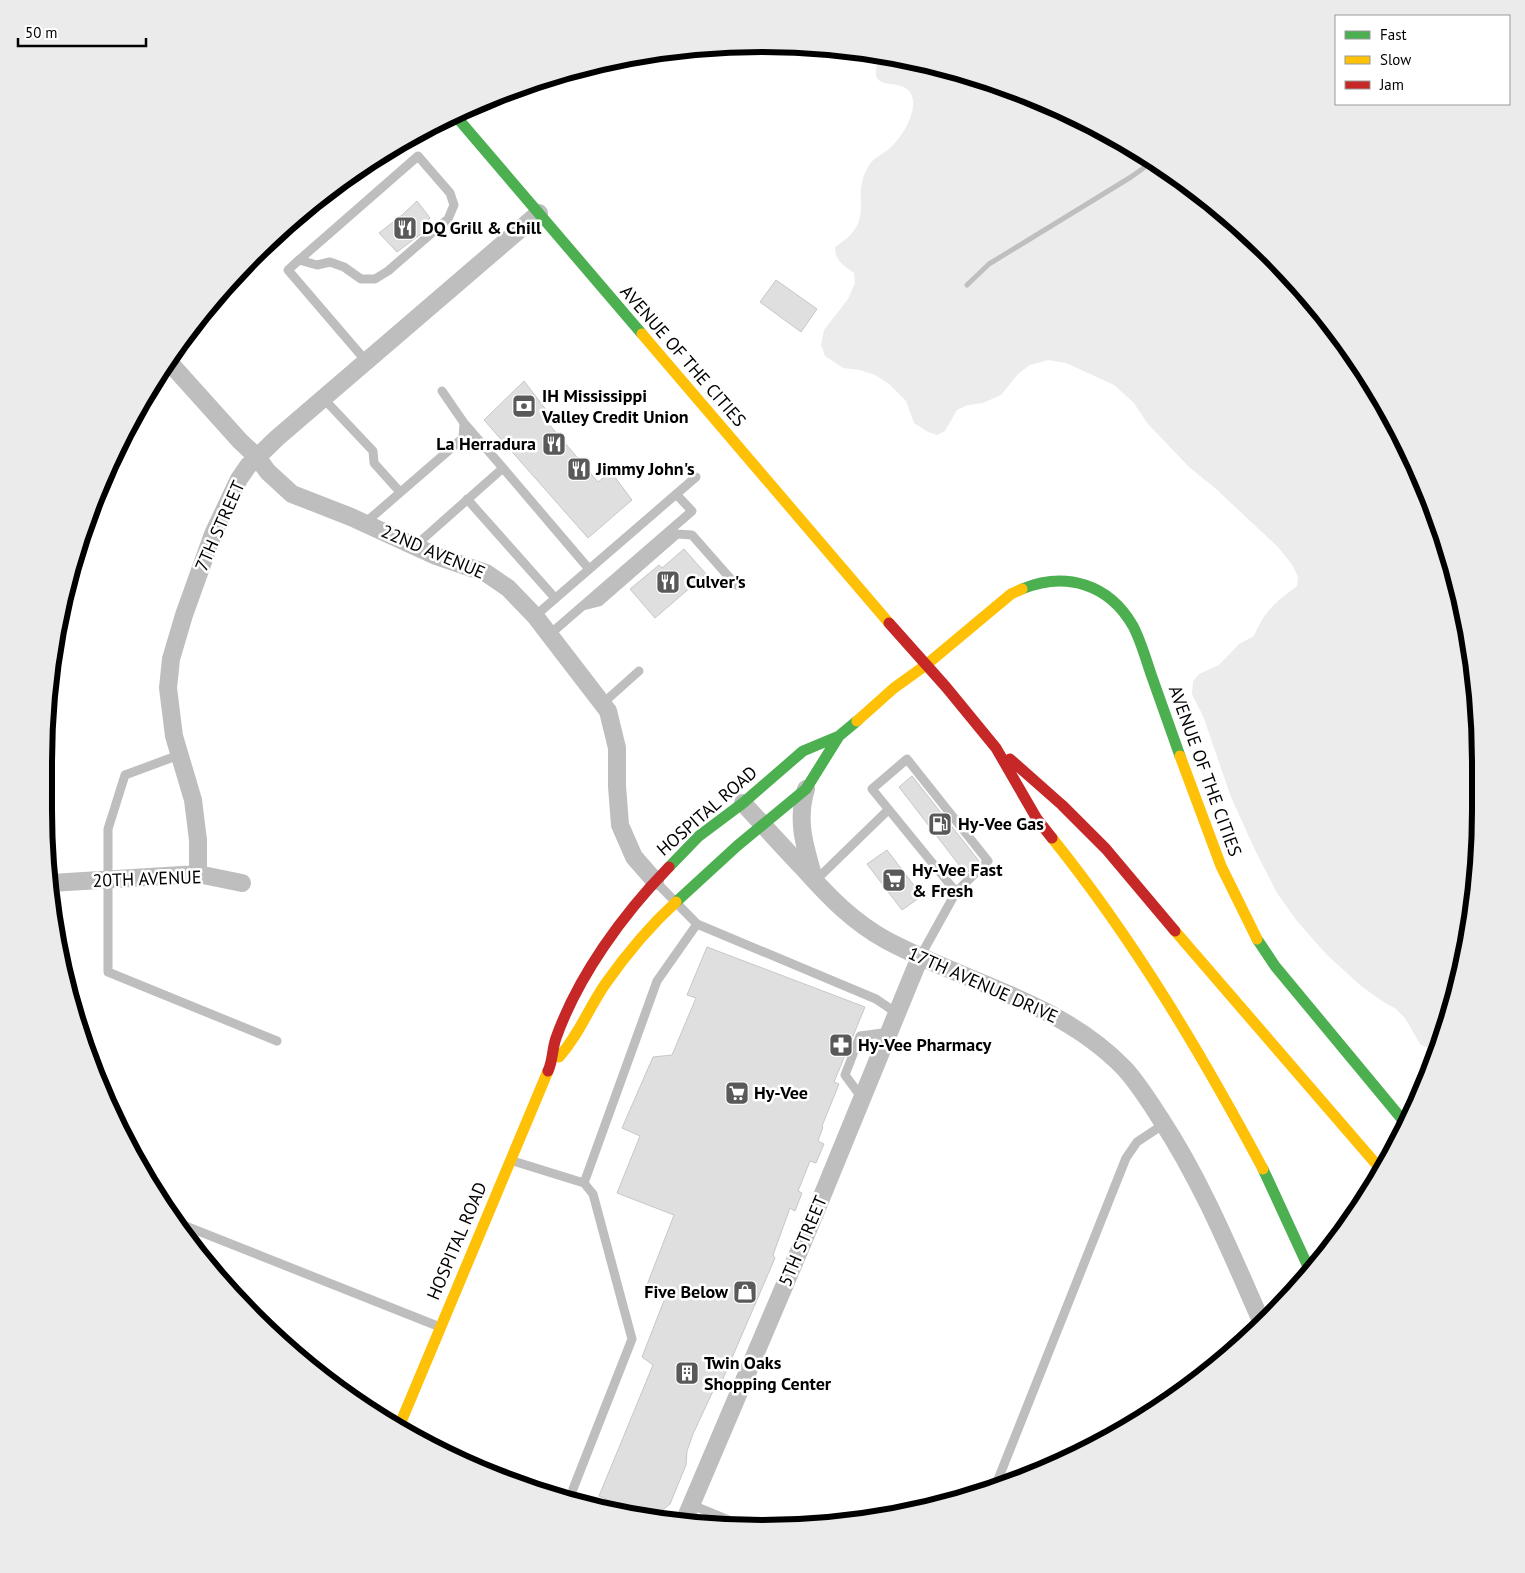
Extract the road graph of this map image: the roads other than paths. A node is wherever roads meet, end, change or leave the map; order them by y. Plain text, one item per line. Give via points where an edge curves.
1 (460, 121) edge
2 (539, 214) junction
3 (299, 260) junction
4 (366, 361) junction
5 (173, 367) edge
6 (442, 391) dead end
7 (323, 398) junction
8 (705, 409) dead end
9 (464, 423) junction
10 (257, 457) junction
11 (503, 468) junction
12 (696, 478) dead end
13 (400, 492) junction
14 (676, 494) junction
15 (467, 499) junction
16 (365, 524) junction
17 (415, 546) junction
18 (589, 569) junction
19 (736, 585) dead end
20 (555, 598) junction
21 (581, 607) junction
22 (879, 612) junction
23 (535, 616) junction
24 (549, 635) junction
25 (926, 665) junction
26 (639, 671) dead end
27 (602, 704) junction
28 (839, 736) junction
29 (996, 748) junction
30 (179, 755) junction
31 (806, 788) junction
32 (743, 804) junction
33 (888, 810) junction
34 (762, 824) junction
35 (198, 874) junction
36 (108, 880) junction
37 (654, 881) junction
38 (815, 881) junction
39 (57, 883) edge
40 (242, 883) dead end
41 (956, 892) junction
42 (675, 902) junction
43 (697, 924) junction
44 (920, 957) junction
45 (898, 1014) junction
46 (890, 1032) junction
47 (277, 1041) dead end
48 (550, 1067) junction
49 (863, 1098) junction
50 (1402, 1119) edge
51 (1164, 1124) junction
52 (1345, 1129) junction
53 (510, 1160) junction
54 (1377, 1166) edge
55 (1374, 1170) edge
56 (584, 1183) junction
57 (187, 1227) edge
58 (1307, 1265) edge
59 (1260, 1318) edge
60 (440, 1327) junction
61 (401, 1421) edge
62 (998, 1480) edge
63 (573, 1488) dead end
64 (692, 1505) junction
65 (687, 1516) edge
66 (727, 1519) edge

1 - 2 main road, AVENUE OF THE CITIES
2 - 4 street, 7TH STREET
2 - 22 main road, AVENUE OF THE CITIES
3 - 3 lane via 418,156 450,193 454,205 448,219 375,279 362,278 330,262 317,265
3 - 4 lane via 288,270
4 - 7 street, 7TH STREET
5 - 10 street, 22ND AVENUE
6 - 9 lane
7 - 10 street, 7TH STREET
7 - 13 lane via 373,451 374,463
8 - 22 main road, AVENUE OF THE CITIES
9 - 11 lane
9 - 13 lane via 463,438
10 - 16 street, 22ND AVENUE via 292,494
10 - 30 street, 7TH STREET via 239,479 213,534 171,659 168,688
11 - 15 lane
11 - 18 lane
12 - 14 lane
13 - 16 lane
14 - 18 lane
14 - 21 lane via 692,511
15 - 17 lane
15 - 20 lane
16 - 17 street, 22ND AVENUE
17 - 23 street, 22ND AVENUE via 486,573 508,588
18 - 20 lane
19 - 21 lane via 692,535 676,534 599,602
20 - 23 lane
21 - 24 lane
22 - 25 main road, AVENUE OF THE CITIES
23 - 24 street, 22ND AVENUE
24 - 27 street, 22ND AVENUE
25 - 28 main road, HOSPITAL ROAD
25 - 29 main road, AVENUE OF THE CITIES
25 - 50 main road, AVENUE OF THE CITIES via 1011,594 1042,582 1078,582 1093,587 1121,608 1134,628 1214,848 1252,931 1275,966
26 - 27 lane
27 - 37 street, 22ND AVENUE via 608,711 617,748 620,825 634,857
28 - 31 main road, HOSPITAL ROAD
28 - 32 main road, HOSPITAL ROAD via 803,751
29 - 52 main road, AVENUE OF THE CITIES via 1106,848
29 - 58 main road, AVENUE OF THE CITIES via 1037,819 1079,871 1175,1014 1223,1094
30 - 35 street, 7TH STREET via 192,800 198,840
30 - 36 lane via 125,775 108,829
31 - 34 main road, HOSPITAL ROAD
31 - 38 street via 801,821
32 - 34 street, 17TH AVENUE DRIVE
32 - 37 main road, HOSPITAL ROAD via 699,836
33 - 38 lane
33 - 41 lane
33 - 41 lane via 872,789 907,759 988,861
34 - 38 street, 17TH AVENUE DRIVE
34 - 42 main road, HOSPITAL ROAD
35 - 36 street, 20TH AVENUE
35 - 40 street, 20TH AVENUE
36 - 39 street, 20TH AVENUE
36 - 47 lane via 108,972
37 - 42 lane
37 - 48 main road, HOSPITAL ROAD via 586,973 555,1039
38 - 44 street, 17TH AVENUE DRIVE via 861,925
41 - 44 lane
42 - 43 lane
42 - 48 main road, HOSPITAL ROAD via 618,967 569,1046
43 - 45 lane via 876,999
43 - 56 lane via 657,981
44 - 45 street, 5TH STREET
44 - 51 street, 17TH AVENUE DRIVE via 1030,1003 1065,1022 1124,1068
45 - 46 street, 5TH STREET
46 - 49 street, 5TH STREET
46 - 49 lane via 860,1036 845,1075
48 - 53 main road, HOSPITAL ROAD
49 - 64 street, 5TH STREET
51 - 59 street, 17TH AVENUE DRIVE via 1215,1216
51 - 62 lane via 1137,1142 1126,1158
52 - 54 main road, AVENUE OF THE CITIES
52 - 55 main road, AVENUE OF THE CITIES
53 - 56 lane
53 - 60 main road, HOSPITAL ROAD
56 - 63 lane via 593,1194 632,1339
57 - 60 lane
60 - 61 main road, HOSPITAL ROAD
64 - 65 street, 5TH STREET
64 - 66 lane

